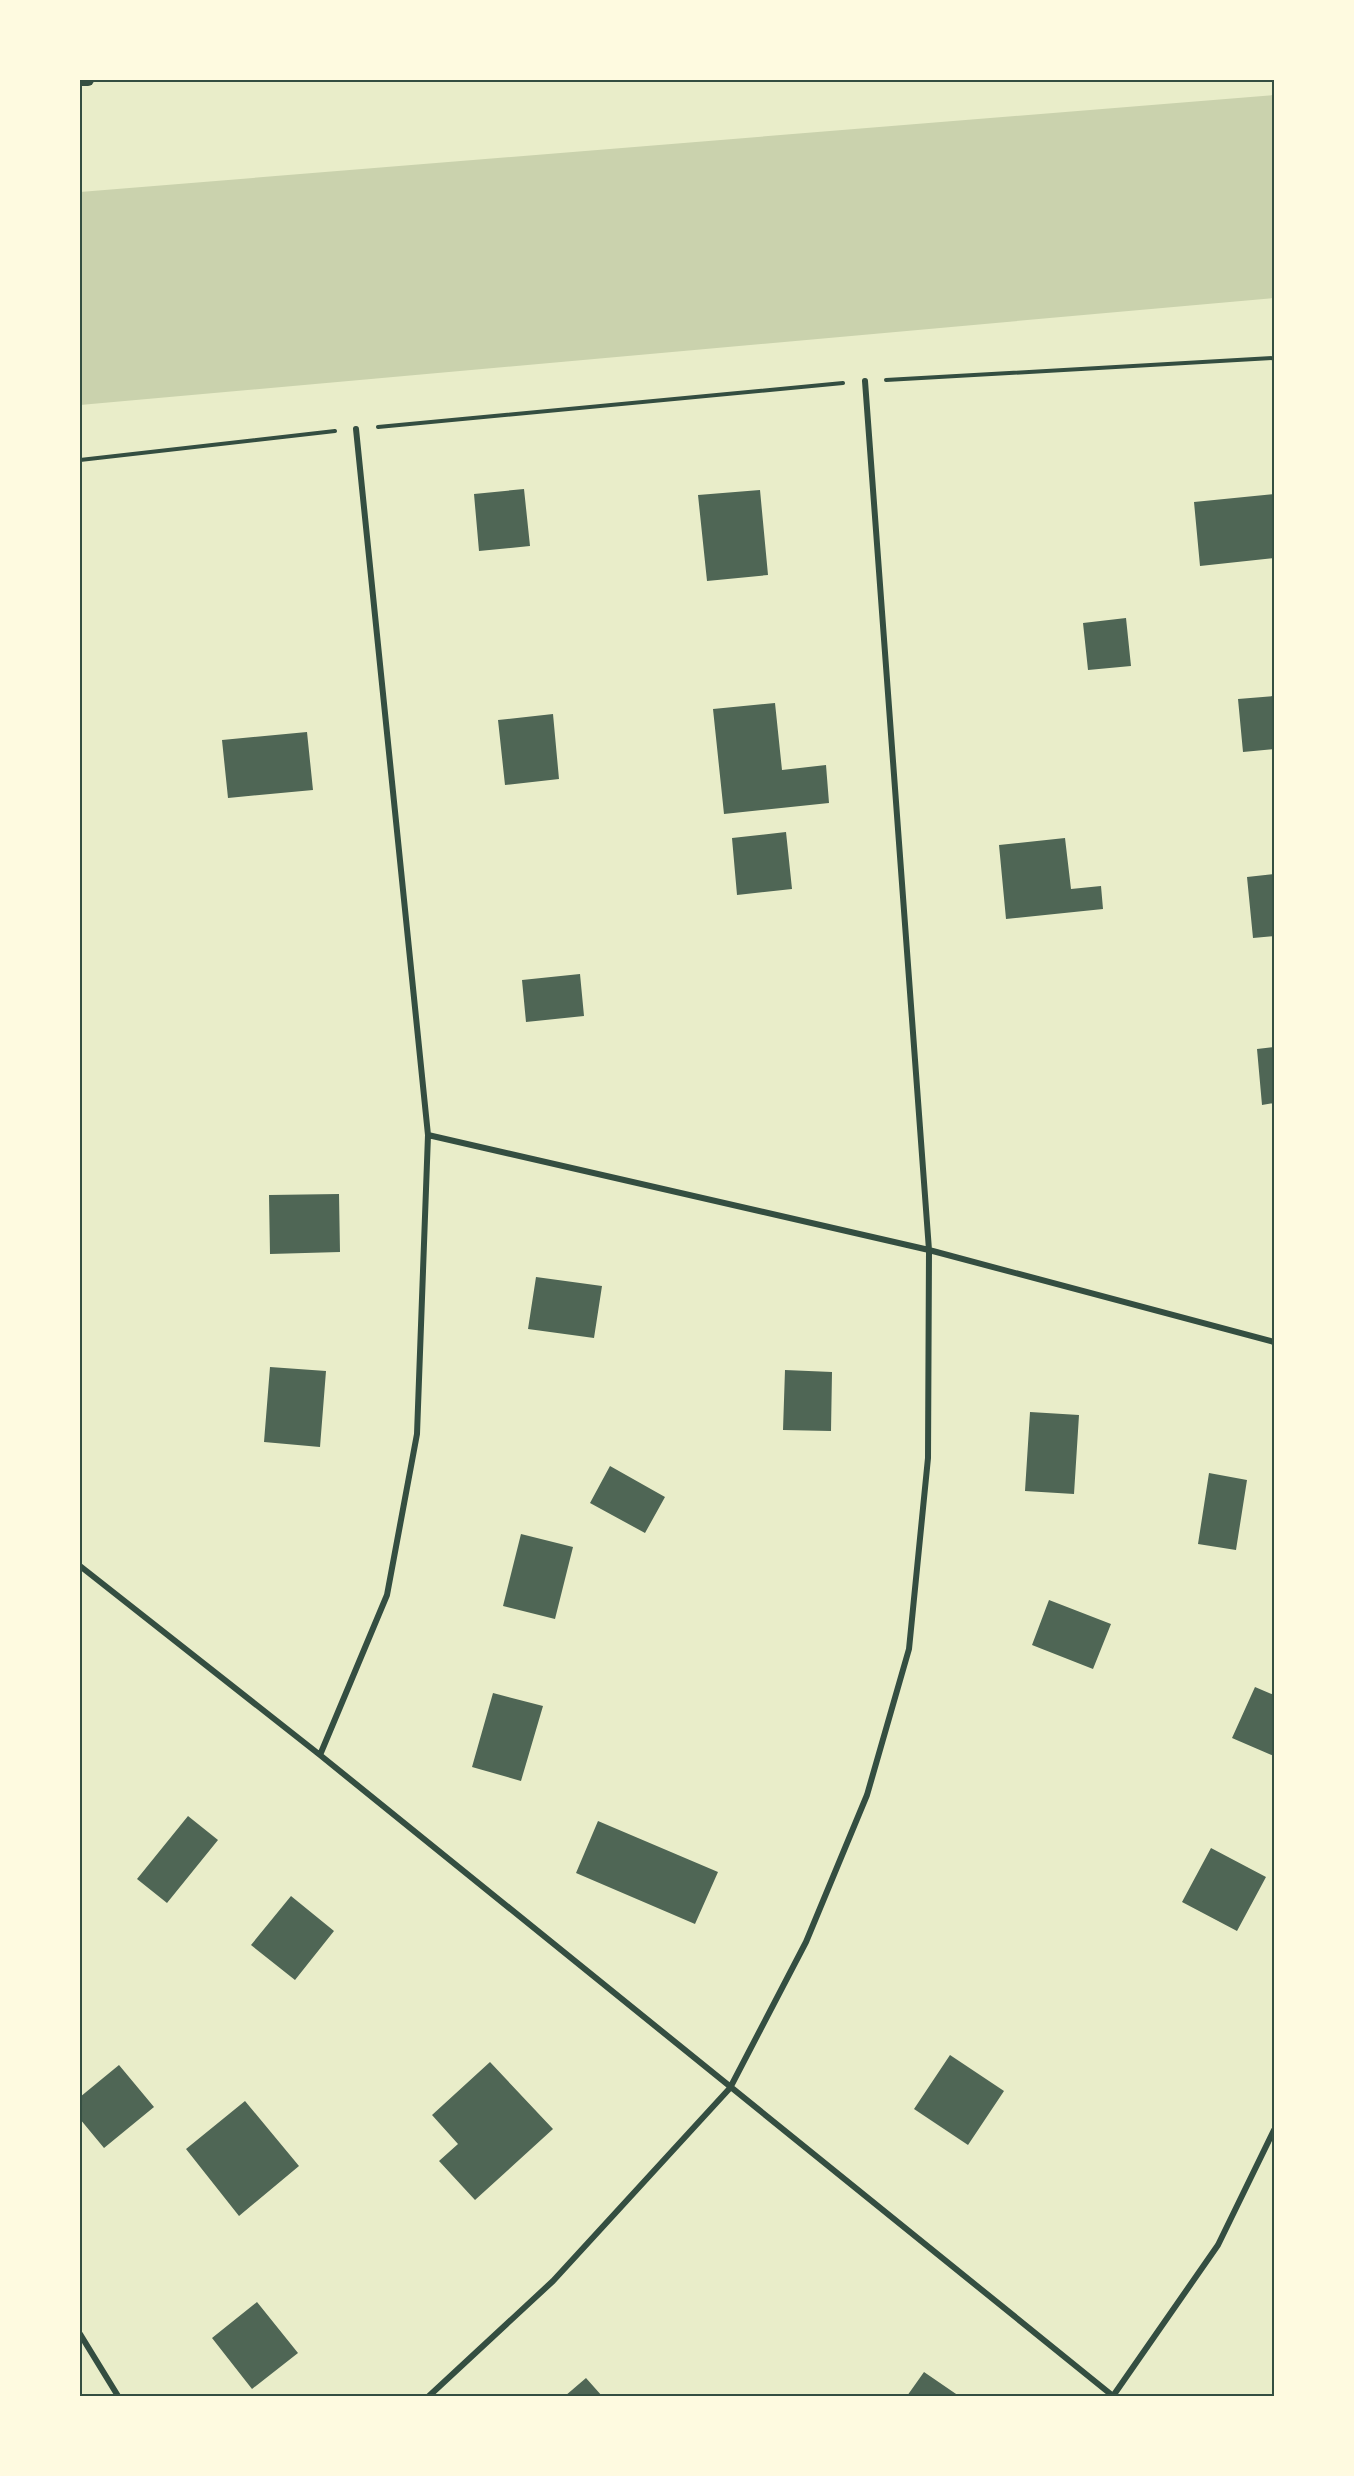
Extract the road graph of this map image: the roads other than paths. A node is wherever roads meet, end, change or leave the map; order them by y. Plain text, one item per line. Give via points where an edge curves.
1 (80, 80) edge
2 (88, 80) edge
3 (865, 381) road end
4 (356, 429) road end
5 (428, 1135) junction
6 (929, 1250) junction
7 (1275, 1342) edge
8 (80, 1566) edge
9 (320, 1755) junction
10 (730, 2088) junction
11 (1275, 2130) edge
12 (81, 2339) edge
13 (1113, 2396) edge
14 (118, 2397) edge
15 (429, 2397) edge

1 - 2 main road
3 - 6 street
4 - 5 street
5 - 6 street
5 - 9 street via 417,1434 387,1594
6 - 7 street
6 - 10 street via 928,1458 909,1649 867,1795 807,1942
8 - 9 street
9 - 10 street
10 - 13 street
10 - 15 street via 553,2281
11 - 13 street via 1218,2245
12 - 14 street

